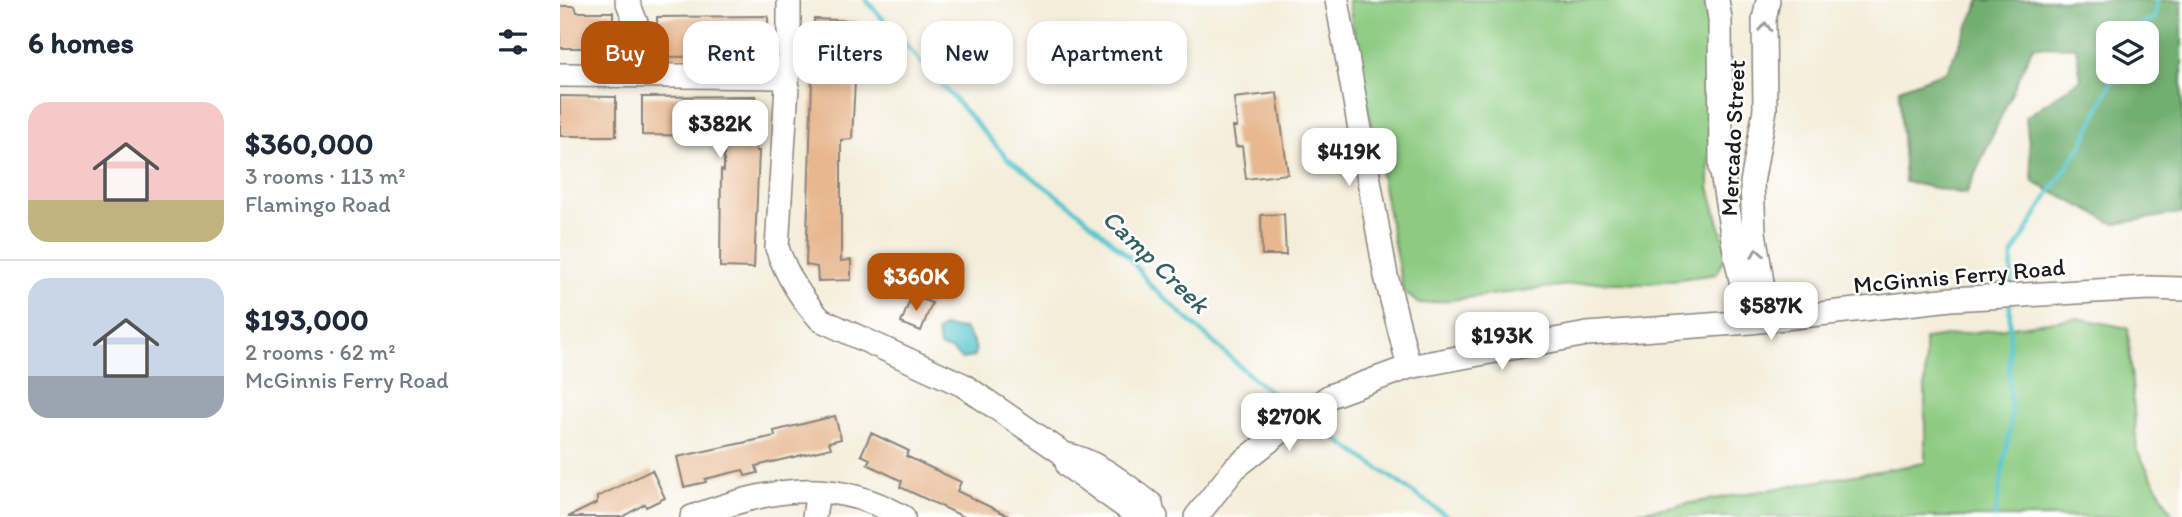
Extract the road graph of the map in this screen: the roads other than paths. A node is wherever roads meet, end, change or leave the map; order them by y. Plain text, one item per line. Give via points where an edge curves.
1 (626, 0) edge
2 (789, 0) edge
3 (1337, 0) edge
4 (1717, 0) edge
5 (1768, 0) edge
6 (635, 21) edge
7 (560, 75) edge
8 (581, 75) edge
9 (669, 75) edge
10 (787, 77) junction
11 (2182, 289) edge
12 (1759, 321) junction
13 (1409, 367) junction
14 (818, 491) junction
15 (1155, 516) edge
16 (692, 517) edge
17 (814, 517) edge
18 (903, 517) edge
19 (1196, 517) edge

1 - 6 street
2 - 10 street
3 - 13 street via 1386,276
4 - 12 street, Mercado Street via 1721,167
12 -> 5 street, Mercado Street via 1752,183 1765,108
7 - 8 street
9 - 10 street
10 - 15 street via 777,248 807,306 821,320 963,386 1064,454 1068,466 1116,489 1139,516
11 - 12 street, McGinnis Ferry Road via 1951,299
12 - 13 street, McGinnis Ferry Road via 1587,334
13 - 19 street, McGinnis Ferry Road via 1330,396 1293,422 1235,468
14 - 16 street via 771,494
14 - 17 street
14 - 18 street via 867,498

